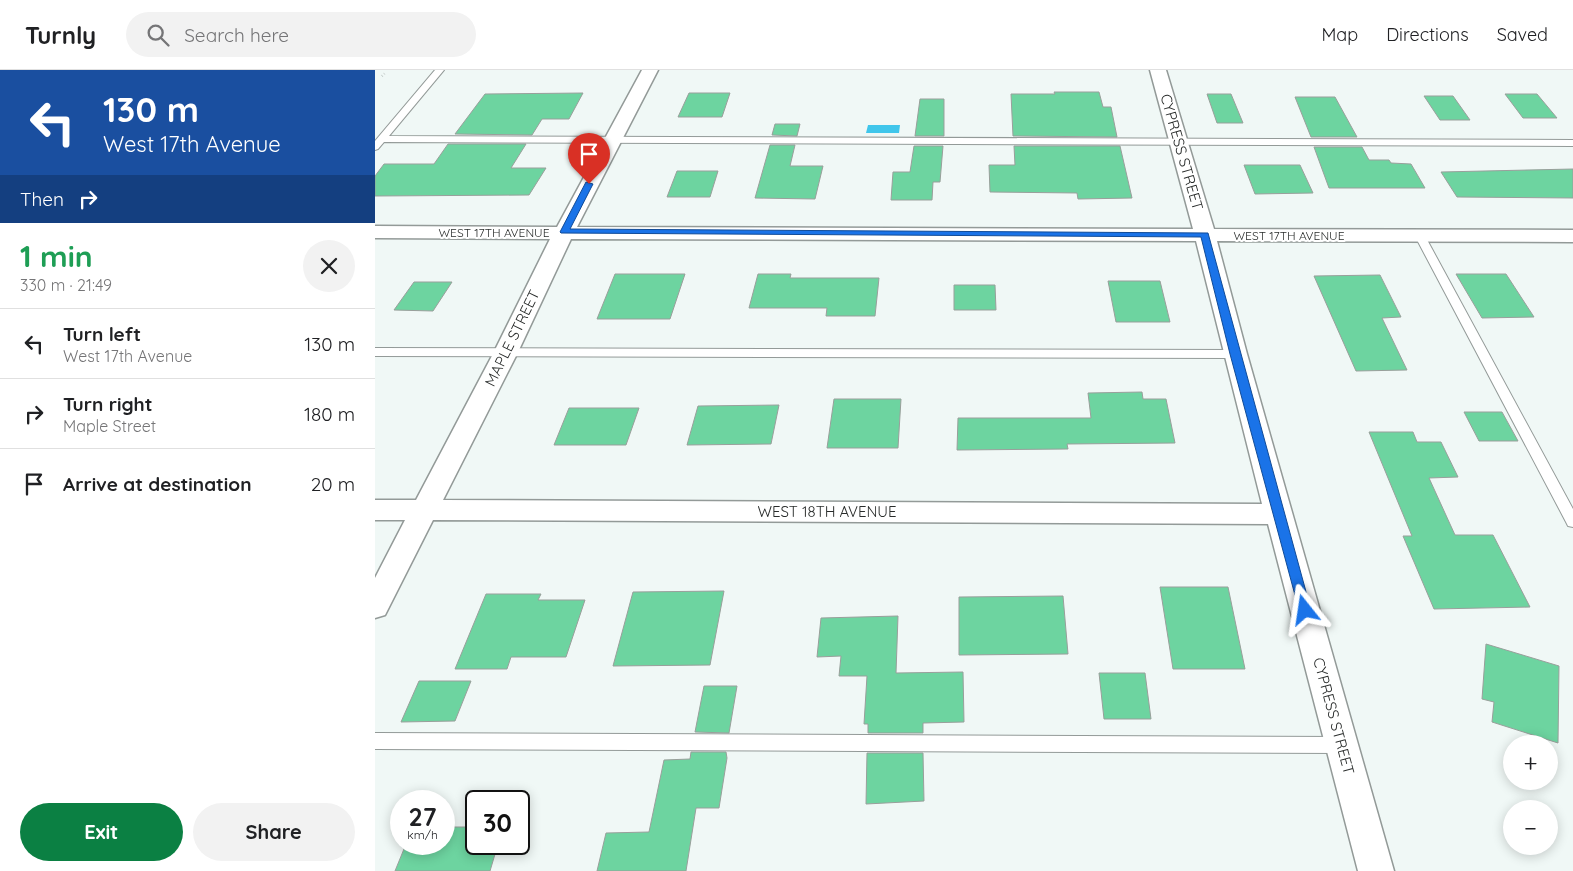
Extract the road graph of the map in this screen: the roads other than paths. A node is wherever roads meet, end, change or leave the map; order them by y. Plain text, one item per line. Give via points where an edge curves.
1 (439, 70) edge
2 (650, 70) edge
3 (1158, 70) edge
4 (382, 139) junction
5 (613, 139) junction
6 (1179, 141) junction
7 (1573, 143) edge
8 (375, 147) edge
9 (375, 232) edge
10 (564, 232) junction
11 (1205, 234) junction
12 (1420, 236) junction
13 (1573, 236) edge
14 (375, 352) edge
15 (506, 352) junction
16 (1235, 354) junction
17 (375, 510) edge
18 (424, 510) junction
19 (1278, 514) junction
20 (1573, 522) edge
21 (375, 606) edge
22 (375, 741) edge
23 (1342, 745) junction
24 (1376, 871) edge

1 - 4 lane
2 - 5 street, MAPLE STREET
3 - 6 street, CYPRESS STREET
4 - 5 lane
4 - 8 lane
5 - 6 lane
5 - 10 street, MAPLE STREET
6 - 7 lane
6 - 11 street, CYPRESS STREET
9 - 10 street, WEST 17TH AVENUE
10 - 11 street, WEST 17TH AVENUE
10 - 15 street, MAPLE STREET
11 - 12 street, WEST 17TH AVENUE
11 - 16 street, CYPRESS STREET
12 - 13 street, WEST 17TH AVENUE
12 - 20 lane
14 - 15 lane
15 - 16 lane
15 - 18 street, MAPLE STREET
16 - 19 street, CYPRESS STREET
17 - 18 street, WEST 18TH AVENUE
18 - 19 street, WEST 18TH AVENUE
18 - 21 street, MAPLE STREET
19 - 23 street, CYPRESS STREET
22 - 23 lane
23 - 24 street, CYPRESS STREET

